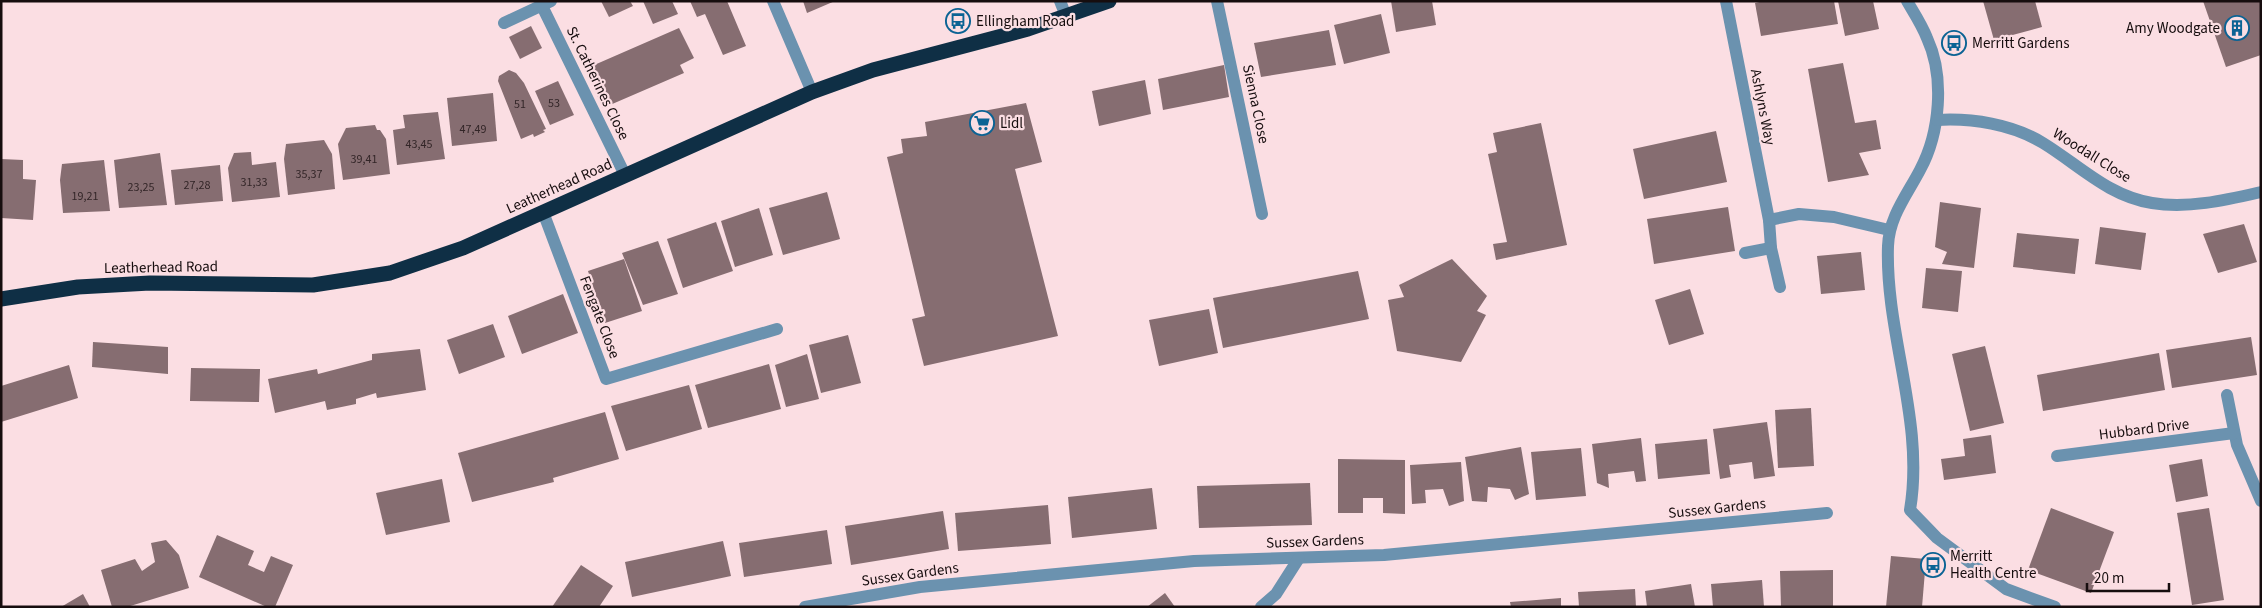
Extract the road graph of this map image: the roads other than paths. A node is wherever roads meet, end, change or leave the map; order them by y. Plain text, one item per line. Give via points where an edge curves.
1 (773, 1) edge
2 (1060, 1) edge
3 (1109, 1) edge
4 (1218, 1) edge
5 (1726, 1) edge
6 (1907, 1) edge
7 (546, 3) edge
8 (1066, 16) junction
9 (504, 23) dead end
10 (812, 92) junction
11 (1937, 120) junction
12 (625, 175) junction
13 (2261, 192) edge
14 (543, 212) junction
15 (1262, 214) dead end
16 (1769, 220) junction
17 (1889, 230) junction
18 (1771, 248) junction
19 (1745, 253) dead end
20 (1780, 287) dead end
21 (1, 299) edge
22 (777, 328) dead end
23 (2227, 395) dead end
24 (2234, 433) junction
25 (2057, 456) dead end
26 (2261, 501) edge
27 (1826, 514) dead end
28 (1299, 558) junction
29 (805, 607) edge
30 (1261, 607) edge
31 (2055, 607) edge

1 - 10 street
2 - 8 street
3 - 8 highway, Leatherhead Road
4 - 15 street, Sienna Close
5 - 16 street, Ashlyns Way
6 - 11 street via 1928,39 1939,97
7 - 9 street, St. Catherines Close
7 - 12 street, St. Catherines Close
8 - 10 highway, Leatherhead Road via 874,70
10 - 12 highway, Leatherhead Road
11 - 13 street, Woodall Close via 1963,119 2005,127 2042,142 2115,192 2150,203 2176,206
11 - 17 street via 1920,170 1906,191
12 - 14 highway, Leatherhead Road
14 - 21 highway, Leatherhead Road via 463,248 381,274 313,285 150,283 87,286
14 - 22 street, Fengate Close via 606,379
16 - 17 street via 1799,214 1834,217
16 - 18 street, Ashlyns Way
17 - 31 street via 1890,287 1910,412 1914,485 1910,510 1937,538 2006,589
18 - 19 street
18 - 20 street, Ashlyns Way
23 - 24 street
24 - 25 street, Hubbard Drive
24 - 26 street
27 - 28 street, Sussex Gardens via 1384,555
28 - 29 street, Sussex Gardens via 1194,561 930,586
28 - 30 street via 1276,594

